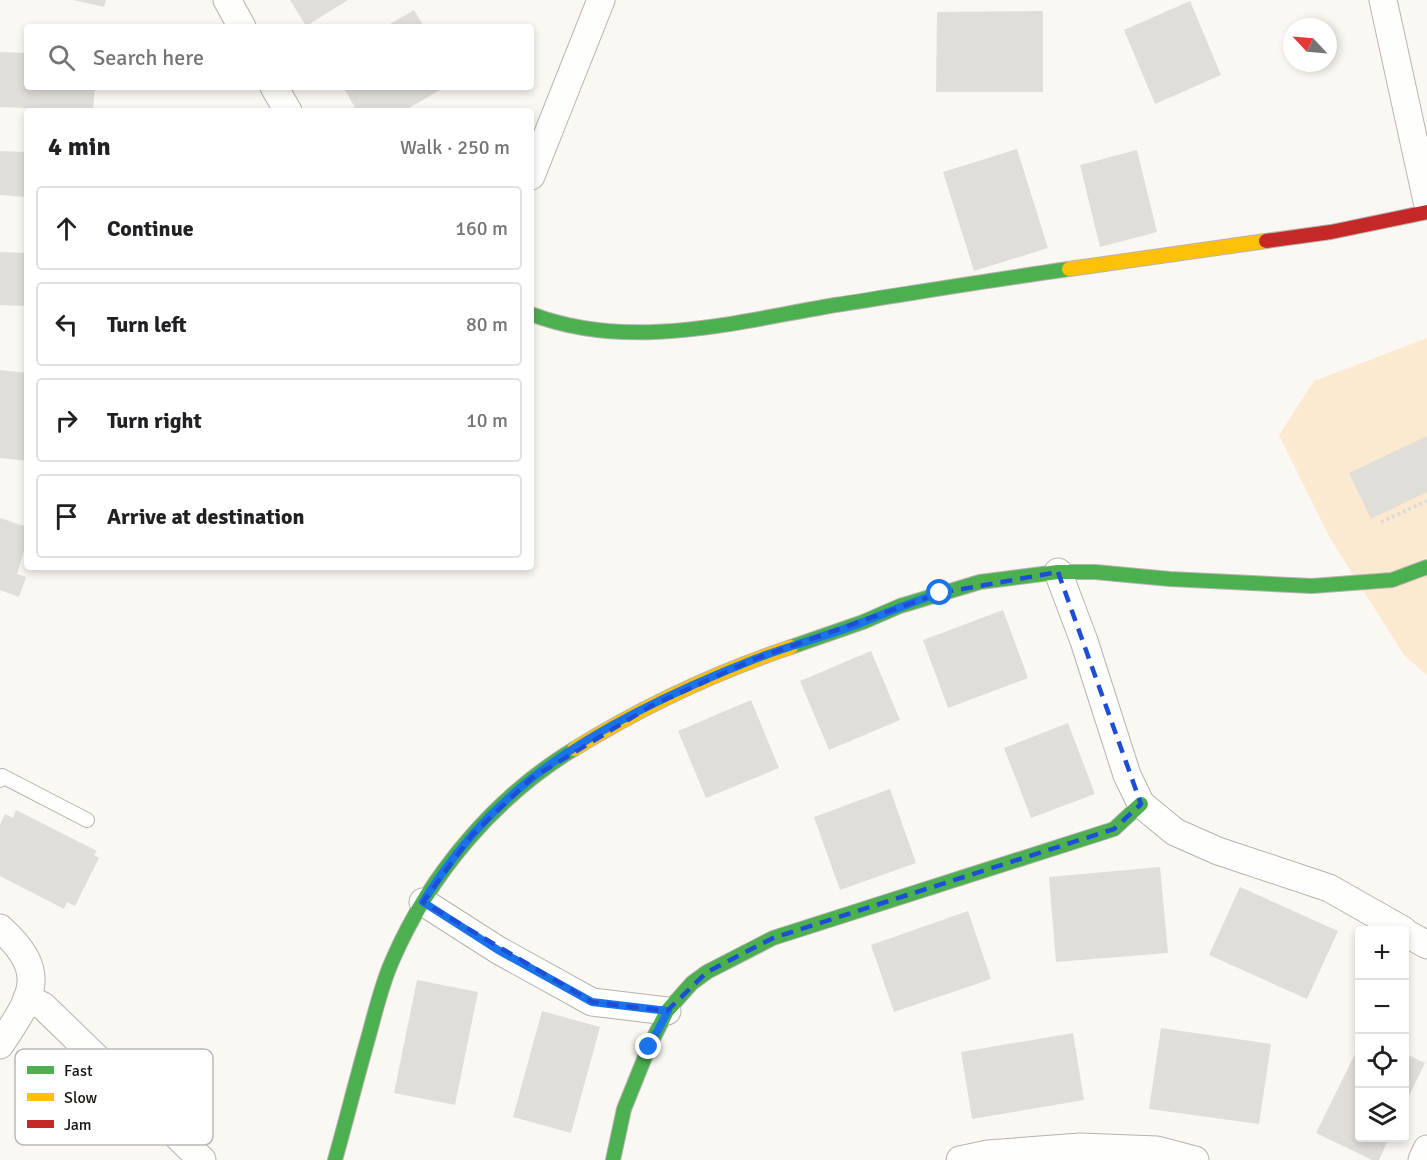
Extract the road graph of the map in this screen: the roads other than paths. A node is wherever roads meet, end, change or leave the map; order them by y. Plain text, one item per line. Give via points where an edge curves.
1 (227, 0) edge
2 (601, 0) edge
3 (1383, 0) edge
4 (240, 24) edge
5 (276, 90) edge
6 (286, 108) edge
7 (534, 169) edge
8 (1427, 201) edge
9 (1427, 212) edge
10 (534, 315) edge
11 (1427, 567) edge
12 (1058, 572) junction
13 (0, 780) edge
14 (1141, 804) junction
15 (87, 820) dead end
16 (423, 902) junction
17 (1394, 926) edge
18 (0, 928) edge
19 (1409, 934) edge
20 (1427, 945) edge
21 (27, 998) junction
22 (668, 1011) junction
23 (0, 1045) edge
24 (87, 1049) edge
25 (187, 1145) edge
26 (1427, 1149) edge
27 (1035, 1155) edge
28 (202, 1160) edge
29 (335, 1160) edge
30 (613, 1160) edge
31 (960, 1160) edge
32 (1195, 1160) edge
33 (1422, 1160) edge

1 - 4 street
2 - 7 street
3 - 8 street
5 - 6 street
9 - 10 street via 1331,232 965,284 667,333 591,332
11 - 12 street via 1392,580 1312,586
12 - 14 street via 1127,775
12 - 16 street via 980,582 900,606 755,659 651,706 565,754 500,805 449,863
13 - 15 lane via 2,776
14 - 17 street via 1175,832 1218,851 1329,888
14 - 22 street via 1106,832 773,938 707,972
16 - 22 street via 498,950 592,1002
16 - 29 street via 393,959 379,998
18 - 21 street via 31,968 32,986
19 - 20 street
21 - 23 street
21 - 24 street via 43,1006
22 - 30 street via 633,1083
25 - 28 street
26 - 33 street
27 - 31 street via 988,1154
27 - 32 street via 1080,1147 1157,1150

